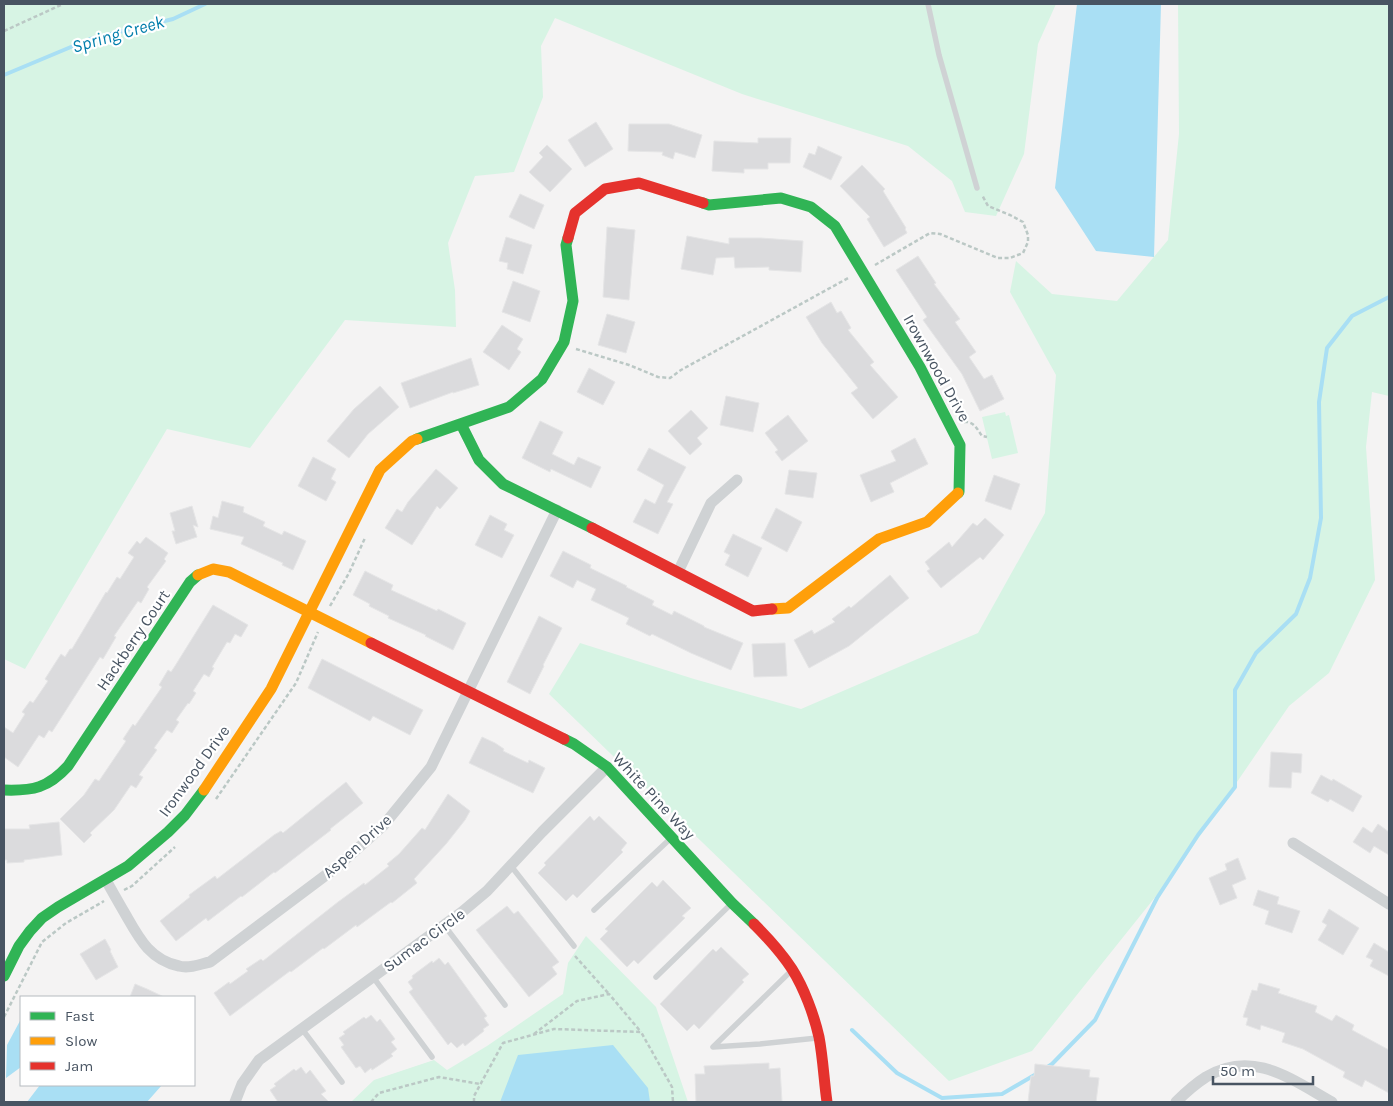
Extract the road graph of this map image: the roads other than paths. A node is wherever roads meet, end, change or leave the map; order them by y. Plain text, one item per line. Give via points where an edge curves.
1 (928, 4) edge
2 (977, 188) road end
3 (461, 424) junction
4 (737, 480) dead end
5 (558, 510) junction
6 (349, 532) joint
7 (678, 572) junction
8 (309, 612) junction
9 (469, 691) junction
10 (607, 767) junction
11 (4, 790) edge
12 (672, 838) junction
13 (1293, 843) dead end
14 (511, 866) junction
15 (106, 880) junction
16 (732, 903) junction
17 (1389, 904) edge
18 (594, 910) dead end
19 (444, 925) junction
20 (574, 946) dead end
21 (792, 969) junction
22 (4, 976) edge
23 (373, 977) junction
24 (656, 977) dead end
25 (505, 1005) dead end
26 (302, 1029) junction
27 (819, 1038) junction
28 (432, 1057) dead end
29 (342, 1082) dead end
30 (236, 1102) edge
31 (827, 1102) edge
32 (1176, 1102) edge
33 (1332, 1102) edge

1 - 2 lane
3 - 5 street, Irownwood Drive via 479,460 503,484
3 - 6 street, Irownwood Drive via 412,442 380,470
3 - 7 street, Irownwood Drive via 509,407 542,379 564,342 573,301 566,245 575,213 605,189 639,183 709,205 781,198 812,207 835,226 920,367 952,428 960,445 959,492 927,522 879,539 788,608 753,611
4 - 7 street via 711,502
5 - 7 street, Irownwood Drive
5 - 9 street, Aspen Drive
6 - 8 street, Ironwood Drive
8 - 9 street, White Pine Way
8 - 11 street, Hackberry Court via 219,568 202,572 190,582 59,777 31,790
8 - 15 street, Ironwood Drive via 271,689 195,802 149,850
9 - 10 street, White Pine Way via 574,744
9 - 15 street, Aspen Drive via 431,767 383,826 338,866 210,962 181,967 153,955
10 - 12 street, White Pine Way
10 - 14 street, Sumac Circle
12 - 16 street, White Pine Way
12 - 18 lane
13 - 17 street
14 - 19 street, Sumac Circle
14 - 20 lane
15 - 22 street, Ironwood Drive via 42,918 20,946
16 - 21 street, White Pine Way via 770,940
16 - 24 lane
19 - 23 street, Sumac Circle
19 - 25 lane
21 - 27 street, White Pine Way
21 - 27 lane via 713,1047
23 - 26 street, Sumac Circle
23 - 28 lane
26 - 29 lane
26 - 30 street, Sumac Circle via 259,1060 242,1084
27 - 31 street, White Pine Way
32 - 33 street via 1193,1086 1223,1069 1254,1066 1273,1070

